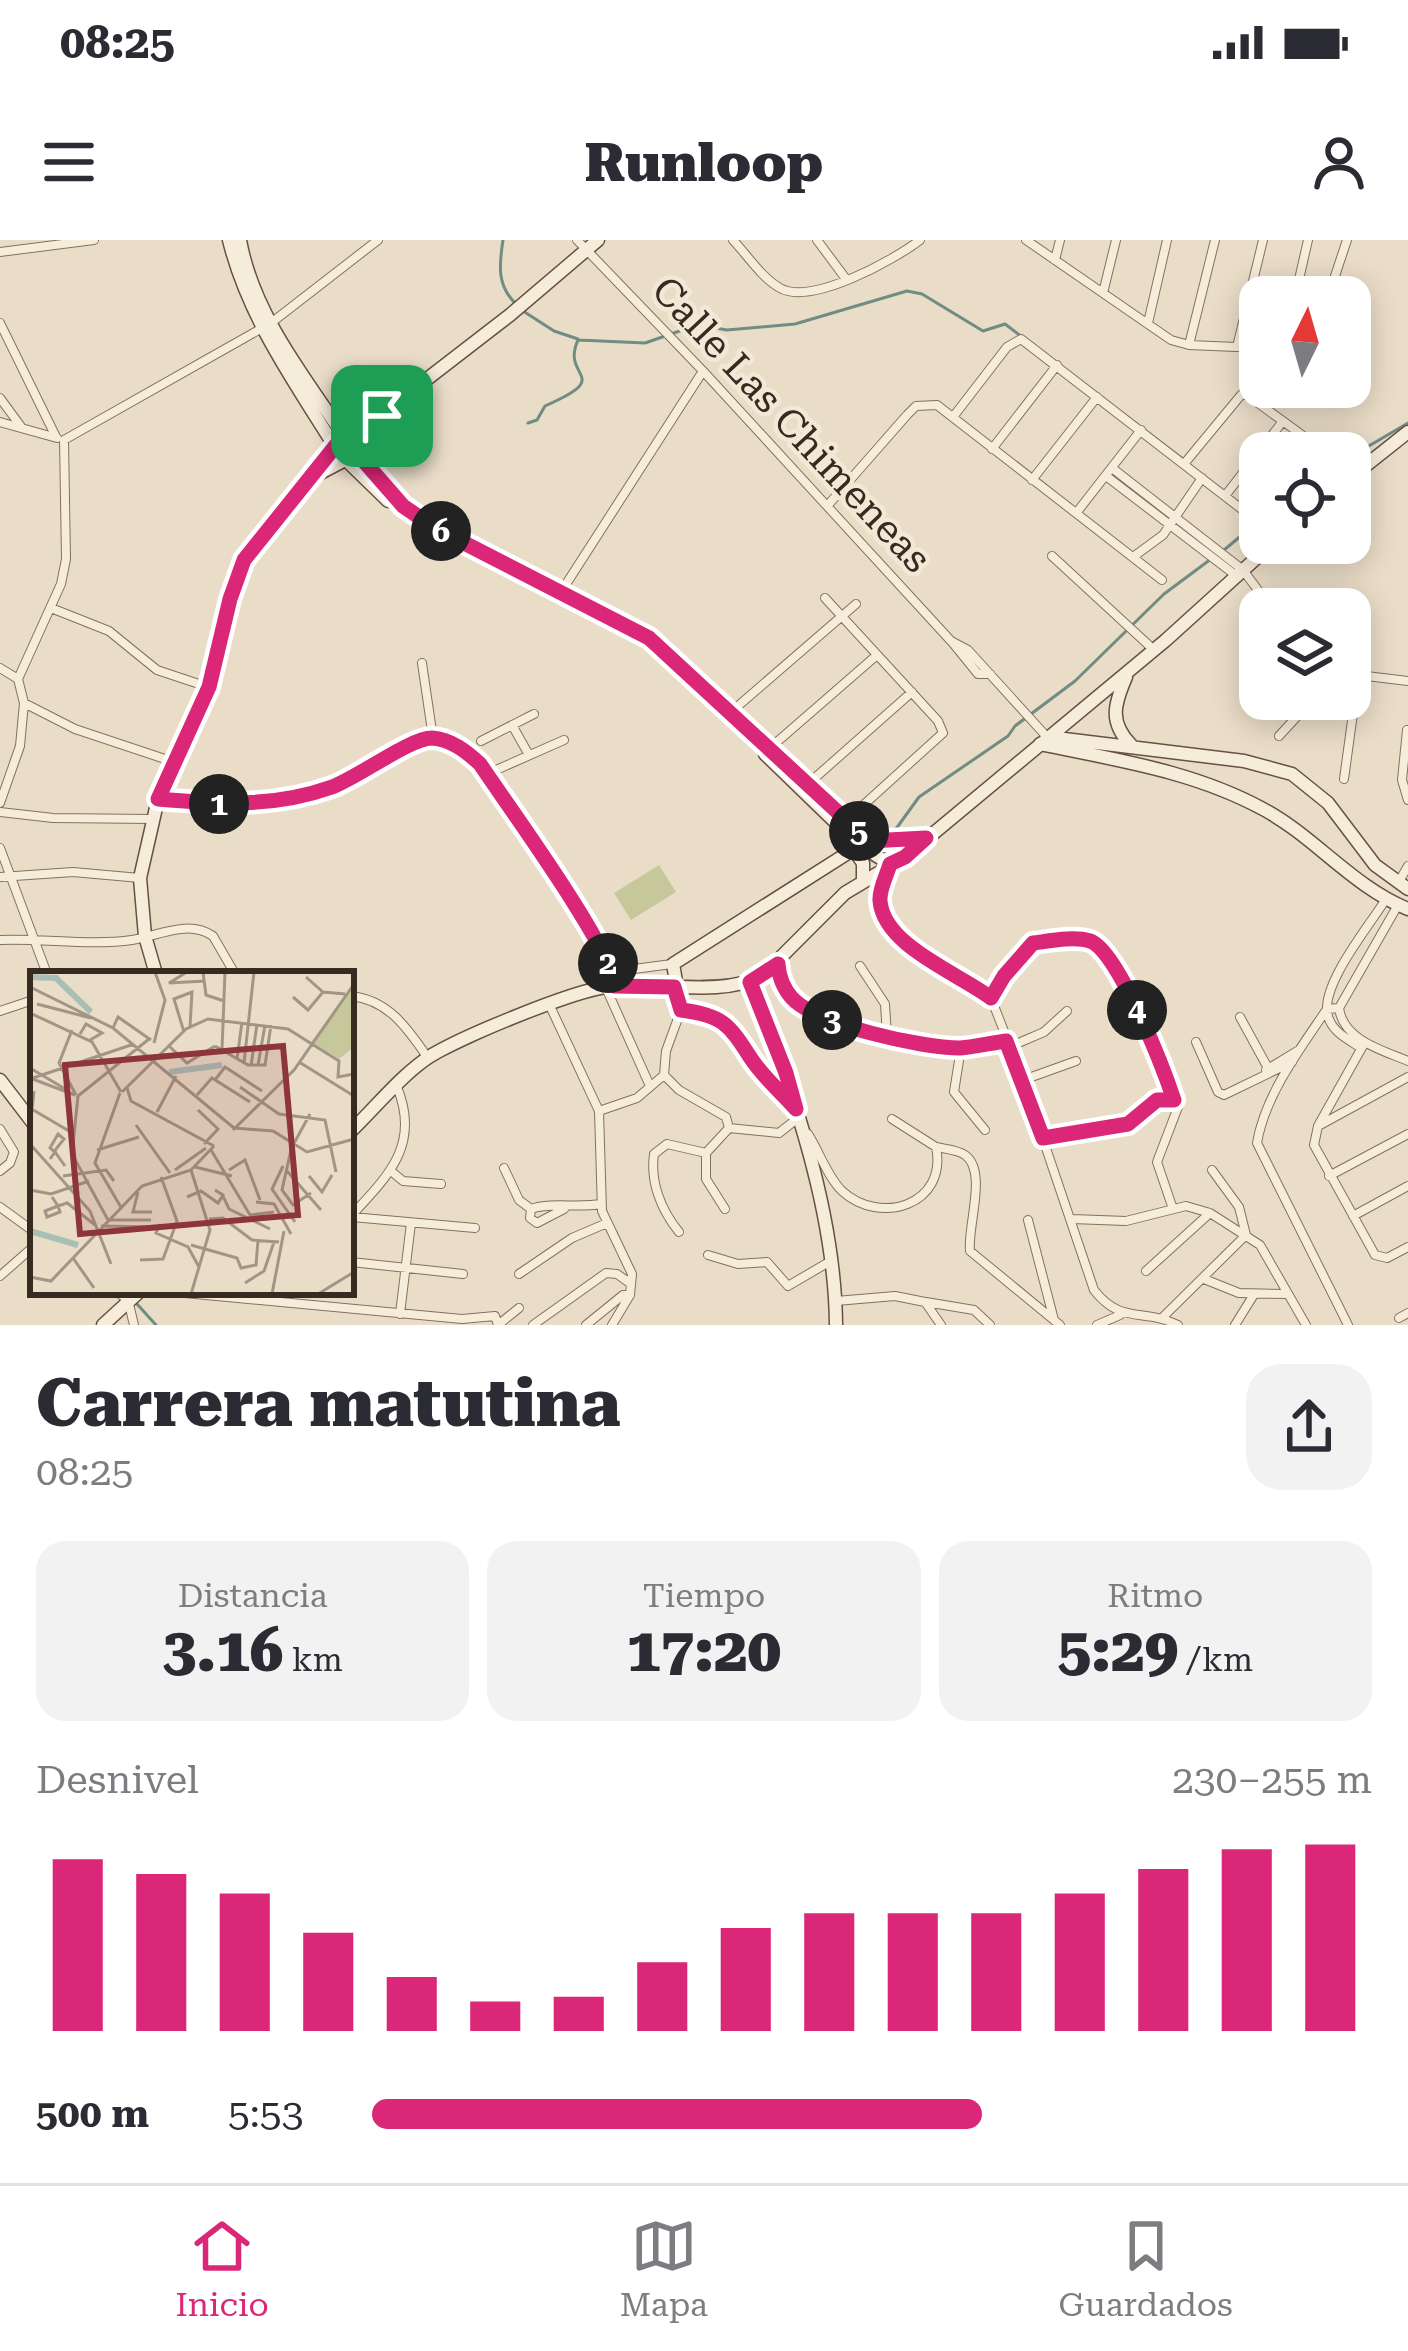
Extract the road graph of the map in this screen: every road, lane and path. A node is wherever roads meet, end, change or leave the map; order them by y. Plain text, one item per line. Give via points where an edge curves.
1 (94, 240) edge
2 (230, 240) edge
3 (240, 240) edge
4 (378, 240) edge
5 (733, 240) edge
6 (817, 240) edge
7 (920, 240) edge
8 (1026, 240) edge
9 (1060, 240) edge
10 (1115, 240) edge
11 (1167, 240) edge
12 (1215, 240) edge
13 (1263, 240) edge
14 (1308, 240) edge
15 (1347, 240) edge
16 (587, 243) edge
17 (0, 252) edge
18 (1055, 260) junction
19 (1300, 276) edge
20 (1335, 276) edge
21 (846, 278) junction
22 (1103, 293) junction
23 (0, 323) edge
24 (1148, 323) junction
25 (266, 325) junction
26 (1189, 345) junction
27 (1237, 347) joint
28 (1057, 364) junction
29 (704, 371) junction
30 (1097, 397) junction
31 (0, 398) edge
32 (953, 417) junction
33 (0, 422) edge
34 (1283, 422) junction
35 (22, 429) junction
36 (1141, 430) junction
37 (1298, 432) edge
38 (1408, 432) edge
39 (60, 439) junction
40 (992, 448) junction
41 (346, 450) junction
42 (1371, 461) edge
43 (1184, 464) junction
44 (1109, 472) junction
45 (1202, 478) junction
46 (1032, 480) junction
47 (1226, 496) junction
48 (828, 506) junction
49 (1239, 507) edge
50 (1077, 512) junction
51 (1174, 520) junction
52 (1052, 556) dead end
53 (1132, 556) junction
54 (1250, 564) edge
55 (1240, 573) junction
56 (1162, 580) dead end
57 (1254, 588) edge
58 (561, 592) junction
59 (825, 598) dead end
60 (856, 604) dead end
61 (51, 608) junction
62 (842, 617) junction
63 (1154, 650) junction
64 (878, 655) junction
65 (422, 663) dead end
66 (0, 668) edge
67 (1129, 670) junction
68 (1371, 677) edge
69 (18, 679) junction
70 (1408, 681) edge
71 (209, 687) junction
72 (912, 692) junction
73 (23, 704) junction
74 (731, 712) junction
75 (534, 714) dead end
76 (1294, 720) edge
77 (1350, 720) edge
78 (512, 725) junction
79 (1407, 730) edge
80 (1279, 736) dead end
81 (433, 738) junction
82 (564, 740) dead end
83 (1043, 740) junction
84 (481, 741) dead end
85 (1136, 746) junction
86 (770, 748) junction
87 (529, 755) junction
88 (1227, 759) junction
89 (174, 762) junction
90 (1135, 764) junction
91 (487, 774) junction
92 (1193, 778) junction
93 (1345, 779) dead end
94 (808, 784) junction
95 (158, 799) junction
96 (1408, 800) edge
97 (0, 807) edge
98 (152, 819) junction
99 (848, 819) junction
100 (926, 838) junction
101 (910, 839) junction
102 (0, 848) edge
103 (869, 851) junction
104 (1408, 866) edge
105 (4, 877) edge
106 (864, 877) junction
107 (140, 878) junction
108 (1402, 895) edge
109 (145, 936) junction
110 (33, 939) junction
111 (0, 940) edge
112 (673, 964) junction
113 (778, 964) junction
114 (860, 966) dead end
115 (45, 971) edge
116 (156, 971) edge
117 (234, 971) edge
118 (750, 982) junction
119 (612, 983) junction
120 (674, 987) junction
121 (354, 996) edge
122 (991, 998) junction
123 (30, 1001) edge
124 (550, 1006) junction
125 (1339, 1008) junction
126 (1327, 1009) junction
127 (681, 1010) junction
128 (0, 1011) edge
129 (1067, 1011) dead end
130 (1240, 1017) dead end
131 (887, 1036) junction
132 (1196, 1042) dead end
133 (1007, 1044) junction
134 (1363, 1045) junction
135 (961, 1048) junction
136 (1300, 1049) junction
137 (428, 1058) junction
138 (1076, 1061) dead end
139 (1408, 1061) edge
140 (1292, 1062) junction
141 (1265, 1071) junction
142 (664, 1076) junction
143 (1408, 1076) edge
144 (0, 1080) edge
145 (1023, 1080) junction
146 (650, 1086) junction
147 (397, 1088) junction
148 (1174, 1100) junction
149 (599, 1111) junction
150 (797, 1114) junction
151 (30, 1119) edge
152 (892, 1119) dead end
153 (1318, 1126) junction
154 (354, 1128) edge
155 (729, 1128) junction
156 (0, 1129) edge
157 (985, 1130) dead end
158 (1408, 1134) edge
159 (1043, 1138) junction
160 (936, 1148) junction
161 (706, 1153) junction
162 (503, 1168) dead end
163 (1212, 1170) dead end
164 (0, 1171) edge
165 (391, 1171) junction
166 (1329, 1176) junction
167 (442, 1184) dead end
168 (1408, 1186) edge
169 (601, 1204) junction
170 (1, 1209) edge
171 (531, 1209) junction
172 (564, 1209) junction
173 (725, 1209) dead end
174 (1173, 1209) junction
175 (1210, 1213) junction
176 (354, 1214) edge
177 (1352, 1216) junction
178 (354, 1217) edge
179 (1072, 1219) junction
180 (1028, 1220) dead end
181 (411, 1223) junction
182 (607, 1223) junction
183 (475, 1228) dead end
184 (30, 1229) edge
185 (679, 1232) dead end
186 (1246, 1235) junction
187 (1408, 1247) edge
188 (30, 1248) edge
189 (708, 1255) dead end
190 (354, 1262) edge
191 (831, 1262) junction
192 (406, 1268) junction
193 (2, 1269) edge
194 (1146, 1271) dead end
195 (463, 1274) dead end
196 (519, 1274) dead end
197 (1204, 1279) junction
198 (631, 1290) junction
199 (1288, 1294) junction
200 (126, 1295) edge
201 (127, 1295) edge
202 (205, 1295) edge
203 (1253, 1295) junction
204 (836, 1301) junction
205 (925, 1302) junction
206 (519, 1308) dead end
207 (400, 1314) junction
208 (1120, 1316) junction
209 (1163, 1317) junction
210 (1057, 1323) edge
211 (1238, 1324) edge
212 (104, 1325) edge
213 (134, 1325) edge
214 (498, 1325) edge
215 (533, 1325) edge
216 (586, 1325) edge
217 (612, 1325) edge
218 (836, 1325) edge
219 (941, 1325) edge
220 (990, 1325) edge
221 (1097, 1325) edge
222 (1178, 1325) edge
223 (1306, 1325) edge
224 (1348, 1325) edge

1 - 17 street
2 - 25 street via 237,273
3 - 25 street
4 - 25 street
5 - 21 street via 784,292
6 - 21 street
7 - 21 street
8 - 18 street
9 - 18 street
10 - 22 street
11 - 24 street
12 - 26 street
13 - 27 street
14 - 19 street
15 - 20 street
16 - 29 street, Calle Las Chimeneas
16 - 41 street
18 - 22 street
22 - 24 street
23 - 39 street
24 - 26 street
25 - 39 street
25 - 41 street
26 - 27 street
28 - 30 street
28 - 32 street via 1021,339
28 - 40 street
29 - 48 street, Calle Las Chimeneas
29 - 58 street
30 - 36 street
30 - 46 street
31 - 35 street
32 - 40 street
32 - 48 street via 937,405 916,406
33 - 35 street
34 - 37 street
34 - 43 street via 1241,394
34 - 47 street
35 - 39 street
36 - 43 street
36 - 44 street
38 - 42 street
39 - 61 street via 66,559
40 - 46 street
41 - 58 street via 435,528
41 - 71 street via 308,479 244,560
41 - 103 street via 418,524 646,641
43 - 45 street
44 - 50 street
44 - 51 street
45 - 47 street
45 - 51 street
46 - 50 street
47 - 49 street
48 - 83 street, Calle Las Chimeneas
50 - 53 street
51 - 53 street
51 - 55 street
52 - 63 street
53 - 56 street
54 - 55 street
55 - 57 street
55 - 63 street
58 - 74 street via 649,638
59 - 62 street
60 - 62 street
61 - 69 street
61 - 71 street via 109,631 157,670
62 - 64 street
62 - 74 street
63 - 67 street
64 - 72 street
64 - 86 street
65 - 81 street
66 - 69 street
67 - 83 street
67 - 85 street via 1114,709 1117,728
68 - 70 street
69 - 73 street
71 - 89 street
72 - 94 street
72 - 99 street via 943,733
73 - 89 street
73 - 97 street via 20,746
74 - 86 street
75 - 78 street
76 - 80 street
77 - 93 street
78 - 84 street
78 - 87 street
79 - 96 street
81 - 91 street via 465,750
81 - 95 street via 342,783 264,804
82 - 87 street
83 - 85 street
83 - 90 street
83 - 100 street
85 - 88 street
85 - 90 street
86 - 94 street
87 - 91 street
88 - 92 street via 1194,761
88 - 108 street via 1308,783
89 - 95 street
90 - 92 street
91 - 119 street via 594,936
92 - 108 street via 1264,809 1344,868
94 - 99 street
95 - 98 street
97 - 98 street via 53,818
98 - 107 street
99 - 103 street
100 - 101 street
100 - 103 street via 905,857
101 - 103 street
101 - 103 street
102 - 105 street
103 - 106 street
103 - 106 street via 859,856
103 - 112 street
103 - 122 street via 896,938
104 - 108 street
105 - 107 street
105 - 110 street
106 - 113 street
107 - 109 street
108 - 125 street
108 - 126 street via 1334,980
109 - 110 street
109 - 116 street
109 - 117 street via 206,931
110 - 111 street
110 - 115 street
112 - 119 street via 626,970
112 - 120 street
113 - 118 street
113 - 131 street via 783,985 802,1006
114 - 131 street via 885,1004
118 - 120 street
118 - 150 street
119 - 120 street
119 - 124 street
119 - 146 street
120 - 127 street
121 - 137 street via 394,1013
122 - 133 street
122 - 148 street via 1027,946 1097,944 1126,987
123 - 128 street
124 - 137 street
124 - 149 street
125 - 126 street
125 - 134 street
126 - 134 street via 1336,1031
126 - 136 street
127 - 142 street
127 - 150 street via 731,1027
129 - 133 street via 1044,1032
130 - 141 street
131 - 135 street
132 - 141 street via 1222,1094
133 - 135 street
133 - 145 street
134 - 139 street
134 - 153 street
135 - 157 street via 954,1092
136 - 140 street
136 - 141 street
137 - 147 street
138 - 145 street
140 - 141 street
140 - 224 street via 1261,1124 1258,1152
142 - 146 street
142 - 155 street
143 - 153 street
144 - 151 street
145 - 159 street
146 - 149 street
147 - 154 street
147 - 165 street via 406,1132
148 - 159 street via 1157,1100 1128,1124
148 - 174 street via 1178,1114 1157,1162
149 - 169 street
150 - 155 street via 779,1133
150 - 160 street via 843,1192 874,1206 904,1208 924,1196 938,1166
150 - 191 street
152 - 160 street
153 - 166 street via 1314,1145
155 - 161 street
156 - 164 street via 14,1152
158 - 166 street
159 - 179 street
160 - 210 street via 971,1162 970,1251
161 - 173 street via 706,1179
161 - 185 street via 668,1144 654,1154 661,1205
162 - 171 street
163 - 186 street via 1239,1207
165 - 167 street via 403,1181
165 - 176 street
166 - 177 street
168 - 177 street
169 - 172 street
169 - 182 street
170 - 184 street
171 - 172 street
171 - 172 street via 537,1223
174 - 175 street
174 - 179 street via 1126,1221
175 - 186 street
175 - 194 street
177 - 187 street via 1375,1256
178 - 181 street
179 - 208 street via 1088,1280
180 - 210 street
181 - 183 street
181 - 192 street
182 - 196 street
182 - 198 street via 632,1274
186 - 197 street
186 - 199 street
188 - 193 street
189 - 191 street via 767,1262 788,1286
190 - 192 street
191 - 204 street
192 - 195 street
192 - 207 street
197 - 203 street
197 - 209 street
198 - 215 street via 606,1274
198 - 216 street
198 - 217 street
199 - 203 street
199 - 223 street
200 - 212 street
201 - 213 street
202 - 207 street
203 - 211 street
204 - 205 street
204 - 218 street
205 - 219 street
205 - 220 street via 974,1310
206 - 214 street
207 - 214 street via 495,1316
208 - 209 street
208 - 221 street
209 - 222 street

